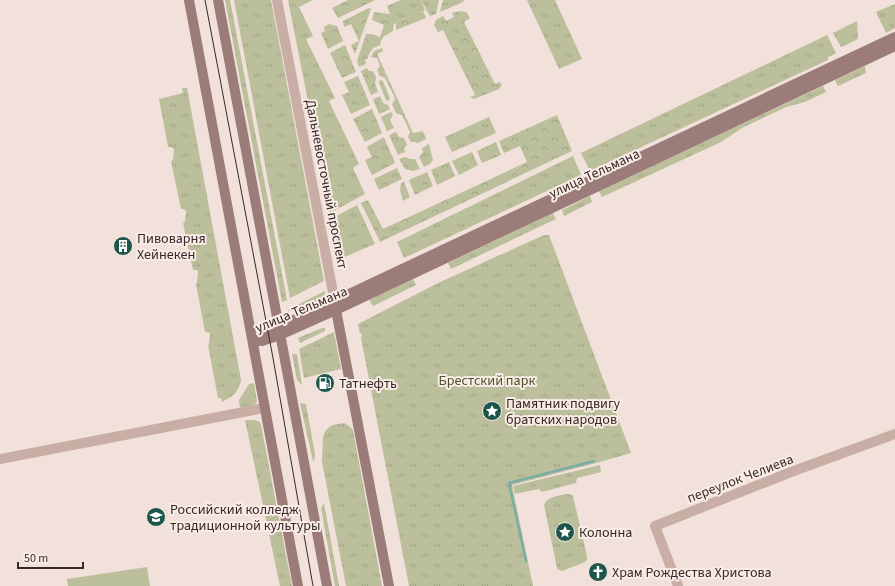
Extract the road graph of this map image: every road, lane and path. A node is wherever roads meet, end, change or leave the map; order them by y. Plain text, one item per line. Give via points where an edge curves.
1 (189, 0) edge
2 (218, 0) edge
3 (277, 0) edge
4 (895, 37) edge
5 (895, 46) edge
6 (335, 305) junction
7 (280, 331) junction
8 (253, 344) junction
9 (264, 408) junction
10 (895, 434) edge
11 (0, 459) edge
12 (298, 586) edge
13 (327, 586) edge
14 (389, 586) edge
15 (678, 586) edge

1 - 8 street
2 - 7 street
3 - 6 street, Дальневосточный проспект
4 - 6 street, улица Тельмана
5 - 6 street, улица Тельмана
6 - 7 street, улица Тельмана
6 - 14 street, Дальневосточный проспект
7 - 8 street, улица Тельмана
7 - 13 street
8 - 9 street
9 - 11 street
9 - 12 street
10 - 15 street, переулок Челиева via 655,526

